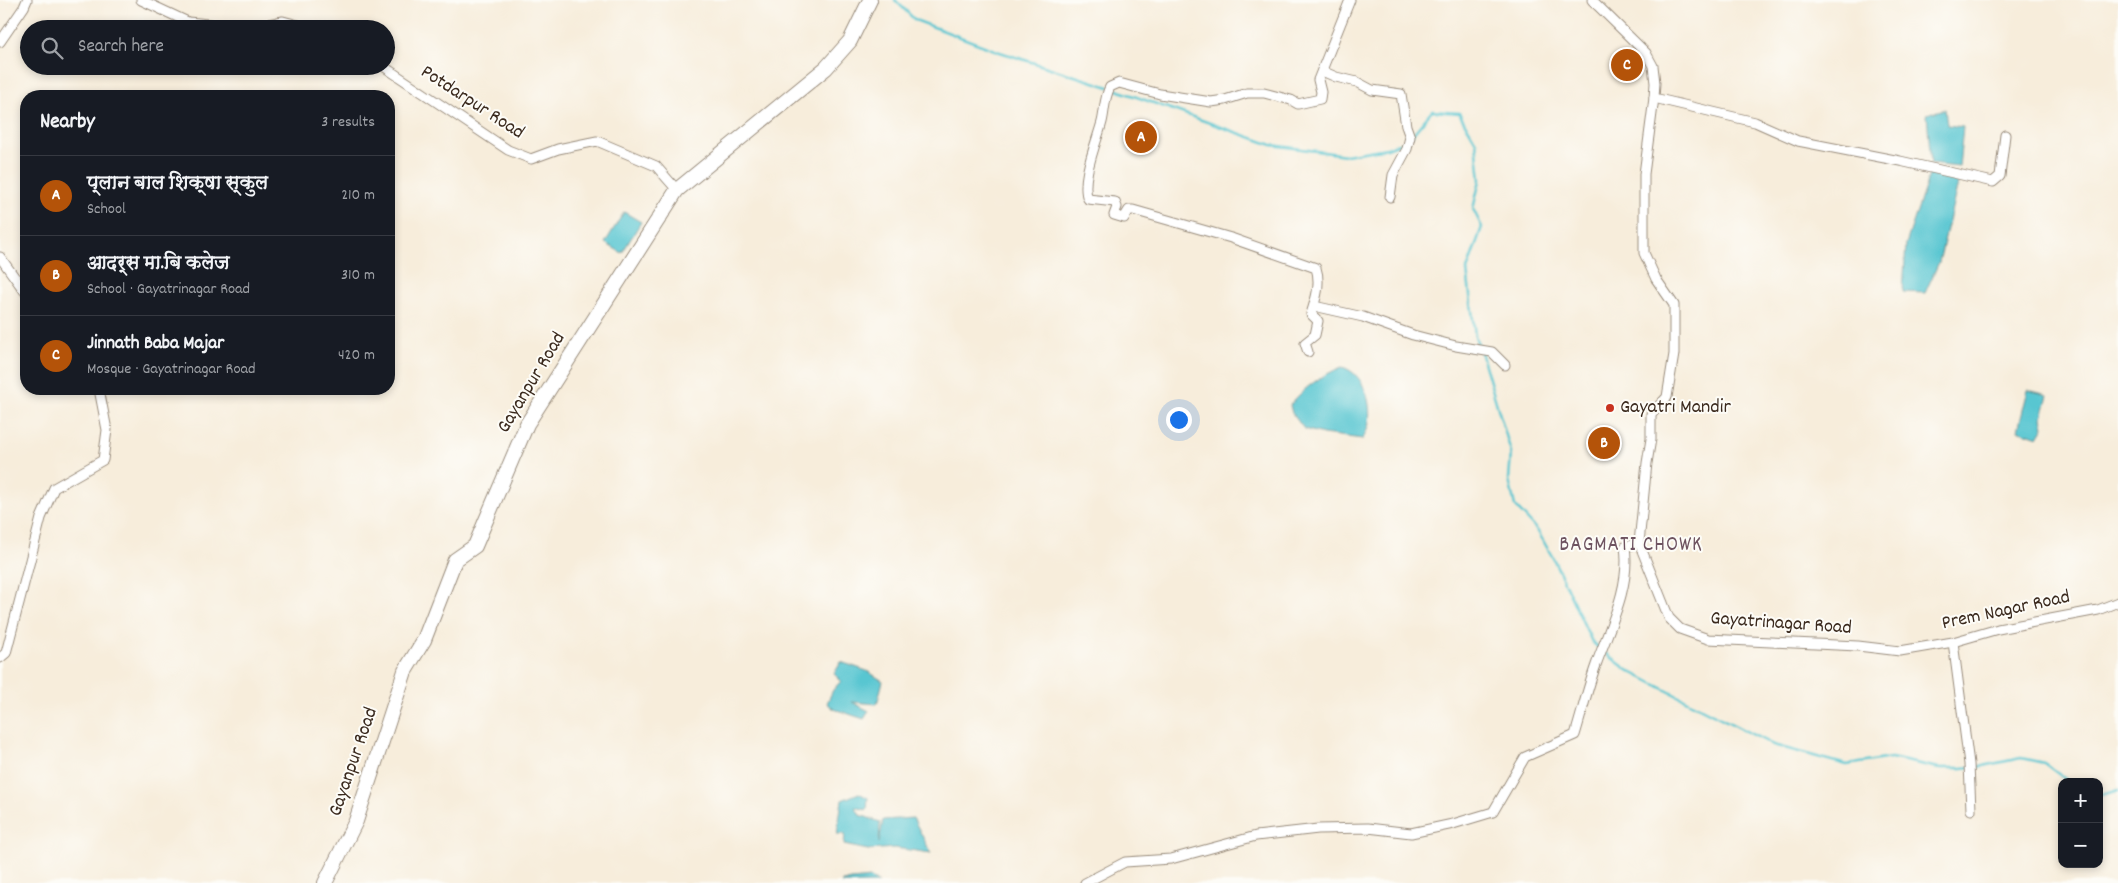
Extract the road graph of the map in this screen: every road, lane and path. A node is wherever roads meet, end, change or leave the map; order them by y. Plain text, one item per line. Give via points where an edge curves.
1 (27, 0) edge
2 (141, 0) edge
3 (870, 0) edge
4 (1350, 0) edge
5 (1592, 0) edge
6 (184, 20) edge
7 (0, 42) edge
8 (1322, 71) junction
9 (395, 74) edge
10 (1654, 98) junction
11 (2006, 135) dead end
12 (677, 190) junction
13 (1390, 197) dead end
14 (0, 257) edge
15 (20, 285) edge
16 (1314, 306) junction
17 (1308, 352) dead end
18 (1505, 365) dead end
19 (100, 395) edge
20 (1639, 543) junction
21 (2118, 602) edge
22 (1953, 642) junction
23 (1900, 651) joint
24 (0, 658) edge
25 (1971, 810) dead end
26 (325, 883) edge
27 (1085, 883) edge

1 - 7 street
2 - 6 street
3 - 12 street, Gayanpur Road via 850,41 826,68
4 - 8 street
5 - 10 street, Gayatrinagar Road via 1646,53 1653,66
8 - 13 street via 1366,88 1401,94 1410,137 1393,175
8 - 16 street via 1318,80 1320,99 1298,104 1264,93 1247,93 1210,102 1119,83 1110,87 1086,182 1088,199 1114,202 1117,207 1114,215 1124,218 1129,210 1134,210 1166,218 1316,268 1319,276
9 - 12 street, Potdarpur Road via 508,150 531,159 558,149 597,141 656,166
10 - 11 street via 1755,122 1798,141 1993,182 2000,176
10 - 20 street, Gayatrinagar Road via 1644,174 1644,253 1656,279 1674,305 1674,354 1667,397 1652,414
12 - 26 street, Gayanpur Road via 527,424 475,546 455,560 424,640 405,671 356,821
14 - 15 street
16 - 17 street via 1311,314 1318,321 1316,336 1305,343
16 - 18 street via 1363,316 1413,335 1492,352
19 - 24 street via 107,430 103,460 54,488 41,518 6,653
20 - 23 street, Gayatrinagar Road via 1669,618 1680,629 1708,639
20 - 27 street via 1625,547 1628,562 1616,612 1575,735 1525,757 1493,812 1411,833 1359,828 1256,836 1170,859 1125,862
21 - 22 street, Prem Nagar Road via 2098,610 1998,629
22 - 23 street, Prem Nagar Road
22 - 25 street via 1969,764

